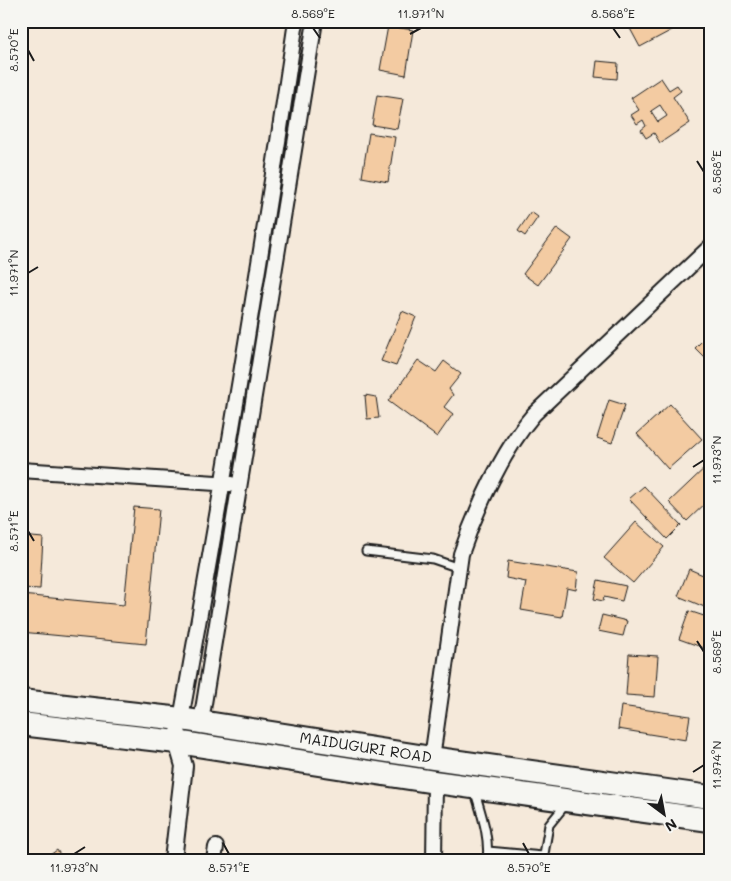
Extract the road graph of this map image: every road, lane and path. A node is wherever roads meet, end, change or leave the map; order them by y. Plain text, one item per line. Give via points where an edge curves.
1 (296, 21) edge
2 (315, 21) edge
3 (710, 247) edge
4 (21, 470) edge
5 (224, 484) junction
6 (240, 485) junction
7 (366, 551) dead end
8 (459, 568) junction
9 (21, 701) edge
10 (191, 721) junction
11 (21, 724) edge
12 (188, 744) junction
13 (432, 758) junction
14 (435, 782) junction
15 (474, 787) junction
16 (710, 797) edge
17 (569, 800) junction
18 (710, 820) edge
19 (488, 851) junction
20 (543, 858) edge
21 (173, 860) edge
22 (434, 860) edge
23 (487, 860) edge

1 - 5 street
2 - 6 street
3 - 8 street via 534,414 518,433 472,523
4 - 5 street
5 - 6 street
5 - 10 street
6 - 10 street
7 - 8 lane via 433,560
8 - 13 street
9 - 10 highway, MAIDUGURI ROAD
10 - 12 street
10 - 13 highway, MAIDUGURI ROAD
11 - 12 highway, MAIDUGURI ROAD
12 - 14 highway, MAIDUGURI ROAD
12 - 21 street
13 - 16 highway, MAIDUGURI ROAD
14 - 15 highway, MAIDUGURI ROAD
14 - 22 street
15 - 17 highway, MAIDUGURI ROAD
15 - 19 lane
17 - 18 highway, MAIDUGURI ROAD
17 - 20 lane via 549,825
19 - 20 lane
19 - 23 lane

